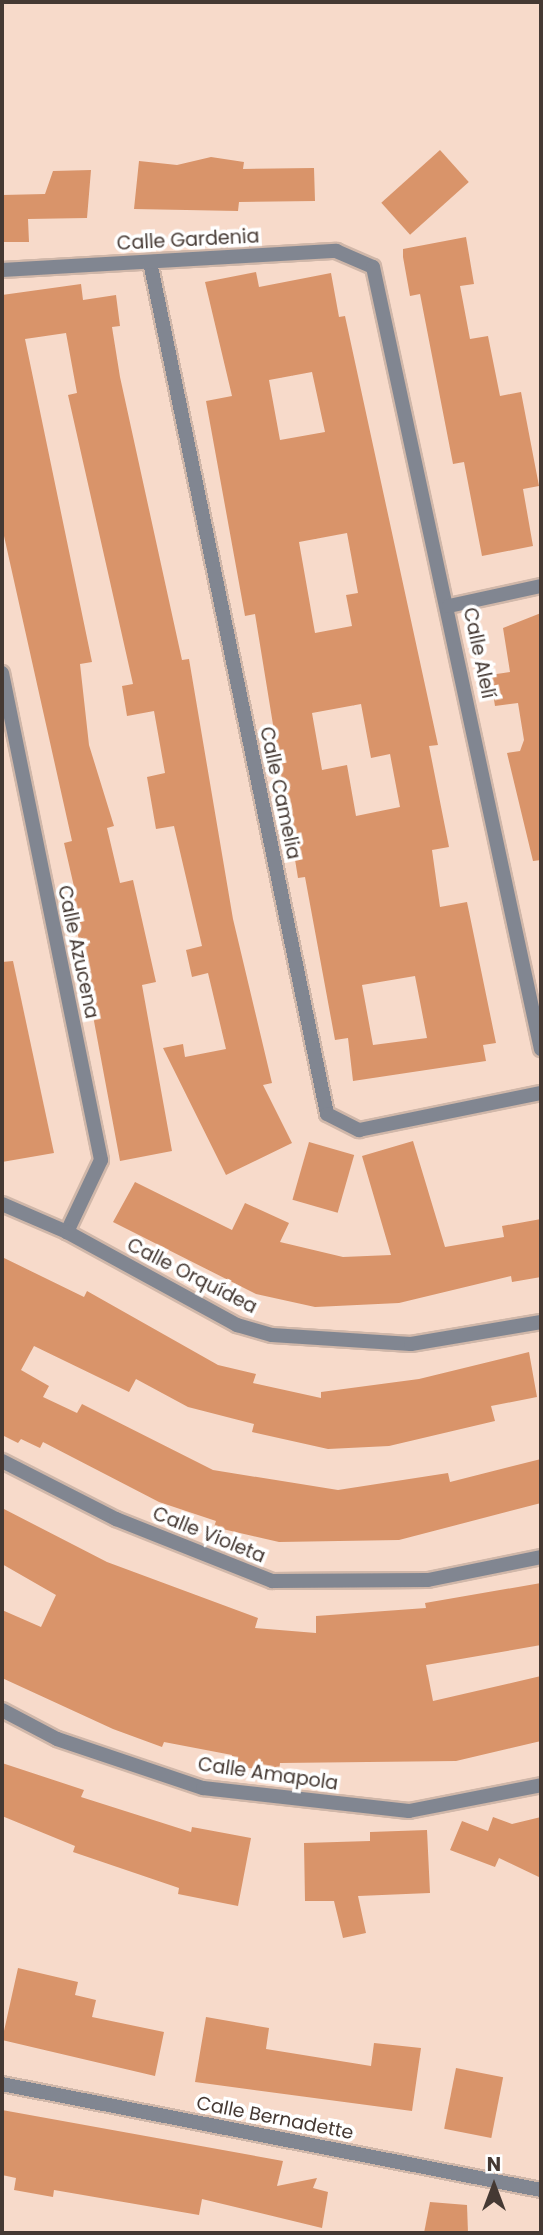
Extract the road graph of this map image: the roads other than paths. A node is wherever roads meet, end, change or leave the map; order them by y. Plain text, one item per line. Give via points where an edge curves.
1 (150, 262) junction
2 (373, 267) joint
3 (2, 270) edge
4 (541, 586) edge
5 (449, 606) junction
6 (2, 673) edge
7 (541, 1049) edge
8 (541, 1093) edge
9 (2, 1204) edge
10 (67, 1232) junction
11 (541, 1322) edge
12 (2, 1461) edge
13 (541, 1557) edge
14 (2, 1710) edge
15 (541, 1785) edge
16 (2, 2084) edge
17 (541, 2190) edge

1 - 2 street, Calle Gardenia via 336,251
1 - 3 street, Calle Gardenia
1 - 8 street, Calle Camelia via 327,1114 359,1130
2 - 5 street, Calle Alelí
4 - 5 street
5 - 7 street, Calle Alelí
6 - 10 street, Calle Azucena via 101,1160
9 - 10 street, Calle Orquídea
10 - 11 street, Calle Orquídea via 237,1325 272,1335 411,1345
12 - 13 street, Calle Violeta via 116,1519 272,1581 428,1580
14 - 15 street, Calle Amapola via 57,1739 203,1788 409,1811
16 - 17 street, Calle Bernadette

